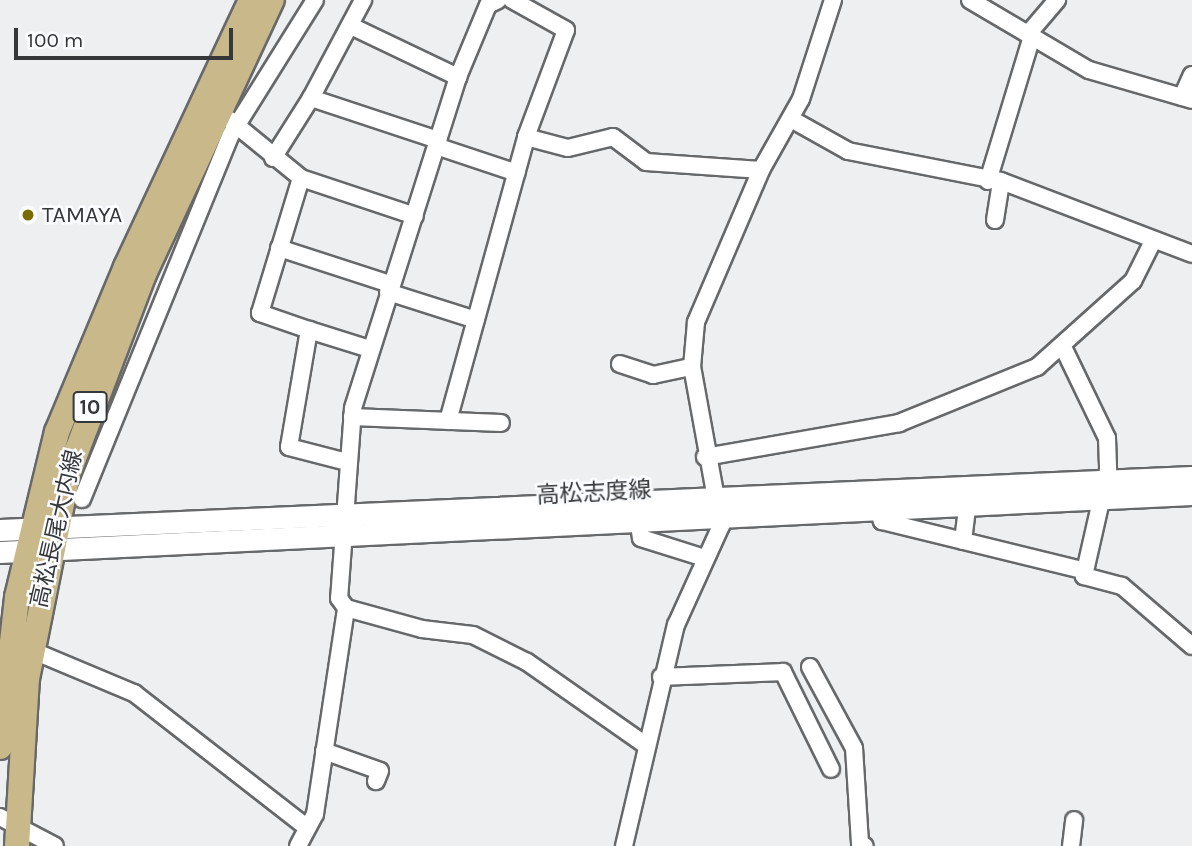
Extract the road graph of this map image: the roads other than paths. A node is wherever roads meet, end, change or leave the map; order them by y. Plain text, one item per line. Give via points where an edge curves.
1 (251, 0) edge
2 (272, 0) edge
3 (315, 0) edge
4 (363, 0) edge
5 (512, 0) edge
6 (833, 0) edge
7 (970, 0) edge
8 (1057, 0) edge
9 (488, 2) edge
10 (351, 26) junction
11 (1030, 35) junction
12 (1192, 75) edge
13 (458, 77) junction
14 (311, 98) junction
15 (1187, 99) edge
16 (219, 114) junction
17 (791, 119) junction
18 (526, 137) junction
19 (437, 143) junction
20 (273, 158) junction
21 (761, 170) junction
22 (517, 173) junction
23 (301, 178) junction
24 (994, 181) junction
25 (415, 216) junction
26 (995, 220) dead end
27 (1153, 242) junction
28 (279, 248) junction
29 (1192, 254) edge
30 (389, 288) junction
31 (476, 320) junction
32 (309, 330) junction
33 (1063, 347) junction
34 (370, 349) junction
35 (620, 364) dead end
36 (692, 367) junction
37 (352, 417) junction
38 (448, 421) junction
39 (500, 423) dead end
40 (705, 457) junction
41 (347, 462) junction
42 (1192, 477) edge
43 (1103, 487) junction
44 (1192, 494) edge
45 (82, 499) dead end
46 (968, 502) junction
47 (715, 505) junction
48 (877, 506) junction
49 (638, 517) junction
50 (347, 524) junction
51 (0, 530) edge
52 (41, 538) junction
53 (963, 541) junction
54 (0, 552) edge
55 (705, 558) junction
56 (1086, 571) junction
57 (346, 608) junction
58 (1192, 646) edge
59 (31, 650) junction
60 (810, 667) dead end
61 (661, 677) junction
62 (644, 744) junction
63 (0, 747) edge
64 (324, 751) junction
65 (831, 769) dead end
66 (376, 781) dead end
67 (1074, 820) dead end
68 (306, 827) junction
69 (12, 830) edge
70 (55, 846) edge
71 (298, 846) edge
72 (624, 846) edge
73 (865, 846) edge
74 (1071, 846) edge

1 - 16 main road, 高松長尾大内線 / 10
2 - 16 main road, 高松長尾大内線 / 10
3 - 16 street
4 - 10 street
5 - 18 street via 565,30
6 - 17 street
7 - 11 street
8 - 11 street
9 - 13 street
10 - 13 street
10 - 14 street
11 - 15 street via 1089,69
11 - 24 street
12 - 15 street
13 - 19 street
14 - 19 street
14 - 20 street
16 - 20 street
16 - 45 street
16 - 52 main road, 高松長尾大内線 / 10 via 78,377
17 - 21 street
17 - 24 street via 848,151
18 - 21 street via 568,148 613,137 646,162
18 - 22 street
19 - 22 street
19 - 25 street
20 - 23 street
21 - 36 street via 696,322
22 - 31 street
23 - 25 street
23 - 28 street
24 - 26 street
24 - 27 street
25 - 30 street
27 - 29 street
27 - 33 street via 1133,281
28 - 30 street
28 - 32 street via 260,313
30 - 31 street
30 - 34 street
31 - 38 street
32 - 34 street
32 - 41 street via 289,447
33 - 40 street via 1037,367 899,423
33 - 43 street via 1107,438
34 - 37 street
35 - 36 street via 653,375
36 - 40 street
37 - 38 street
37 - 41 street
38 - 39 street
40 - 47 street
41 - 50 street
42 - 43 main road, 高松志度線
43 - 44 main road, 高松志度線
43 - 46 main road, 高松志度線
43 - 47 main road, 高松志度線
43 - 56 street
46 - 48 main road, 高松志度線
46 - 53 street
47 - 48 main road, 高松志度線
47 - 49 main road, 高松志度線
47 - 50 main road, 高松志度線
47 - 55 street via 721,526
48 - 53 street via 882,521
49 - 50 main road, 高松志度線
49 - 55 street via 641,538
50 - 52 main road, 高松志度線
50 - 57 street via 339,598
51 - 52 main road, 高松志度線
52 - 54 main road, 高松志度線
52 - 59 main road, 高松長尾大内線 / 10
52 - 63 main road, 高松長尾大内線 / 10
53 - 56 street
55 - 61 street
56 - 58 street via 1084,576 1122,586
57 - 62 street via 473,635 527,662
57 - 64 street
59 - 68 street via 134,692
59 - 69 main road, 高松長尾大内線 / 10
60 - 73 street via 854,748 860,844
61 - 62 street
61 - 65 street via 783,671
62 - 72 street
64 - 66 street via 380,771
64 - 68 street via 315,814
67 - 74 street
68 - 71 street
69 - 70 street

